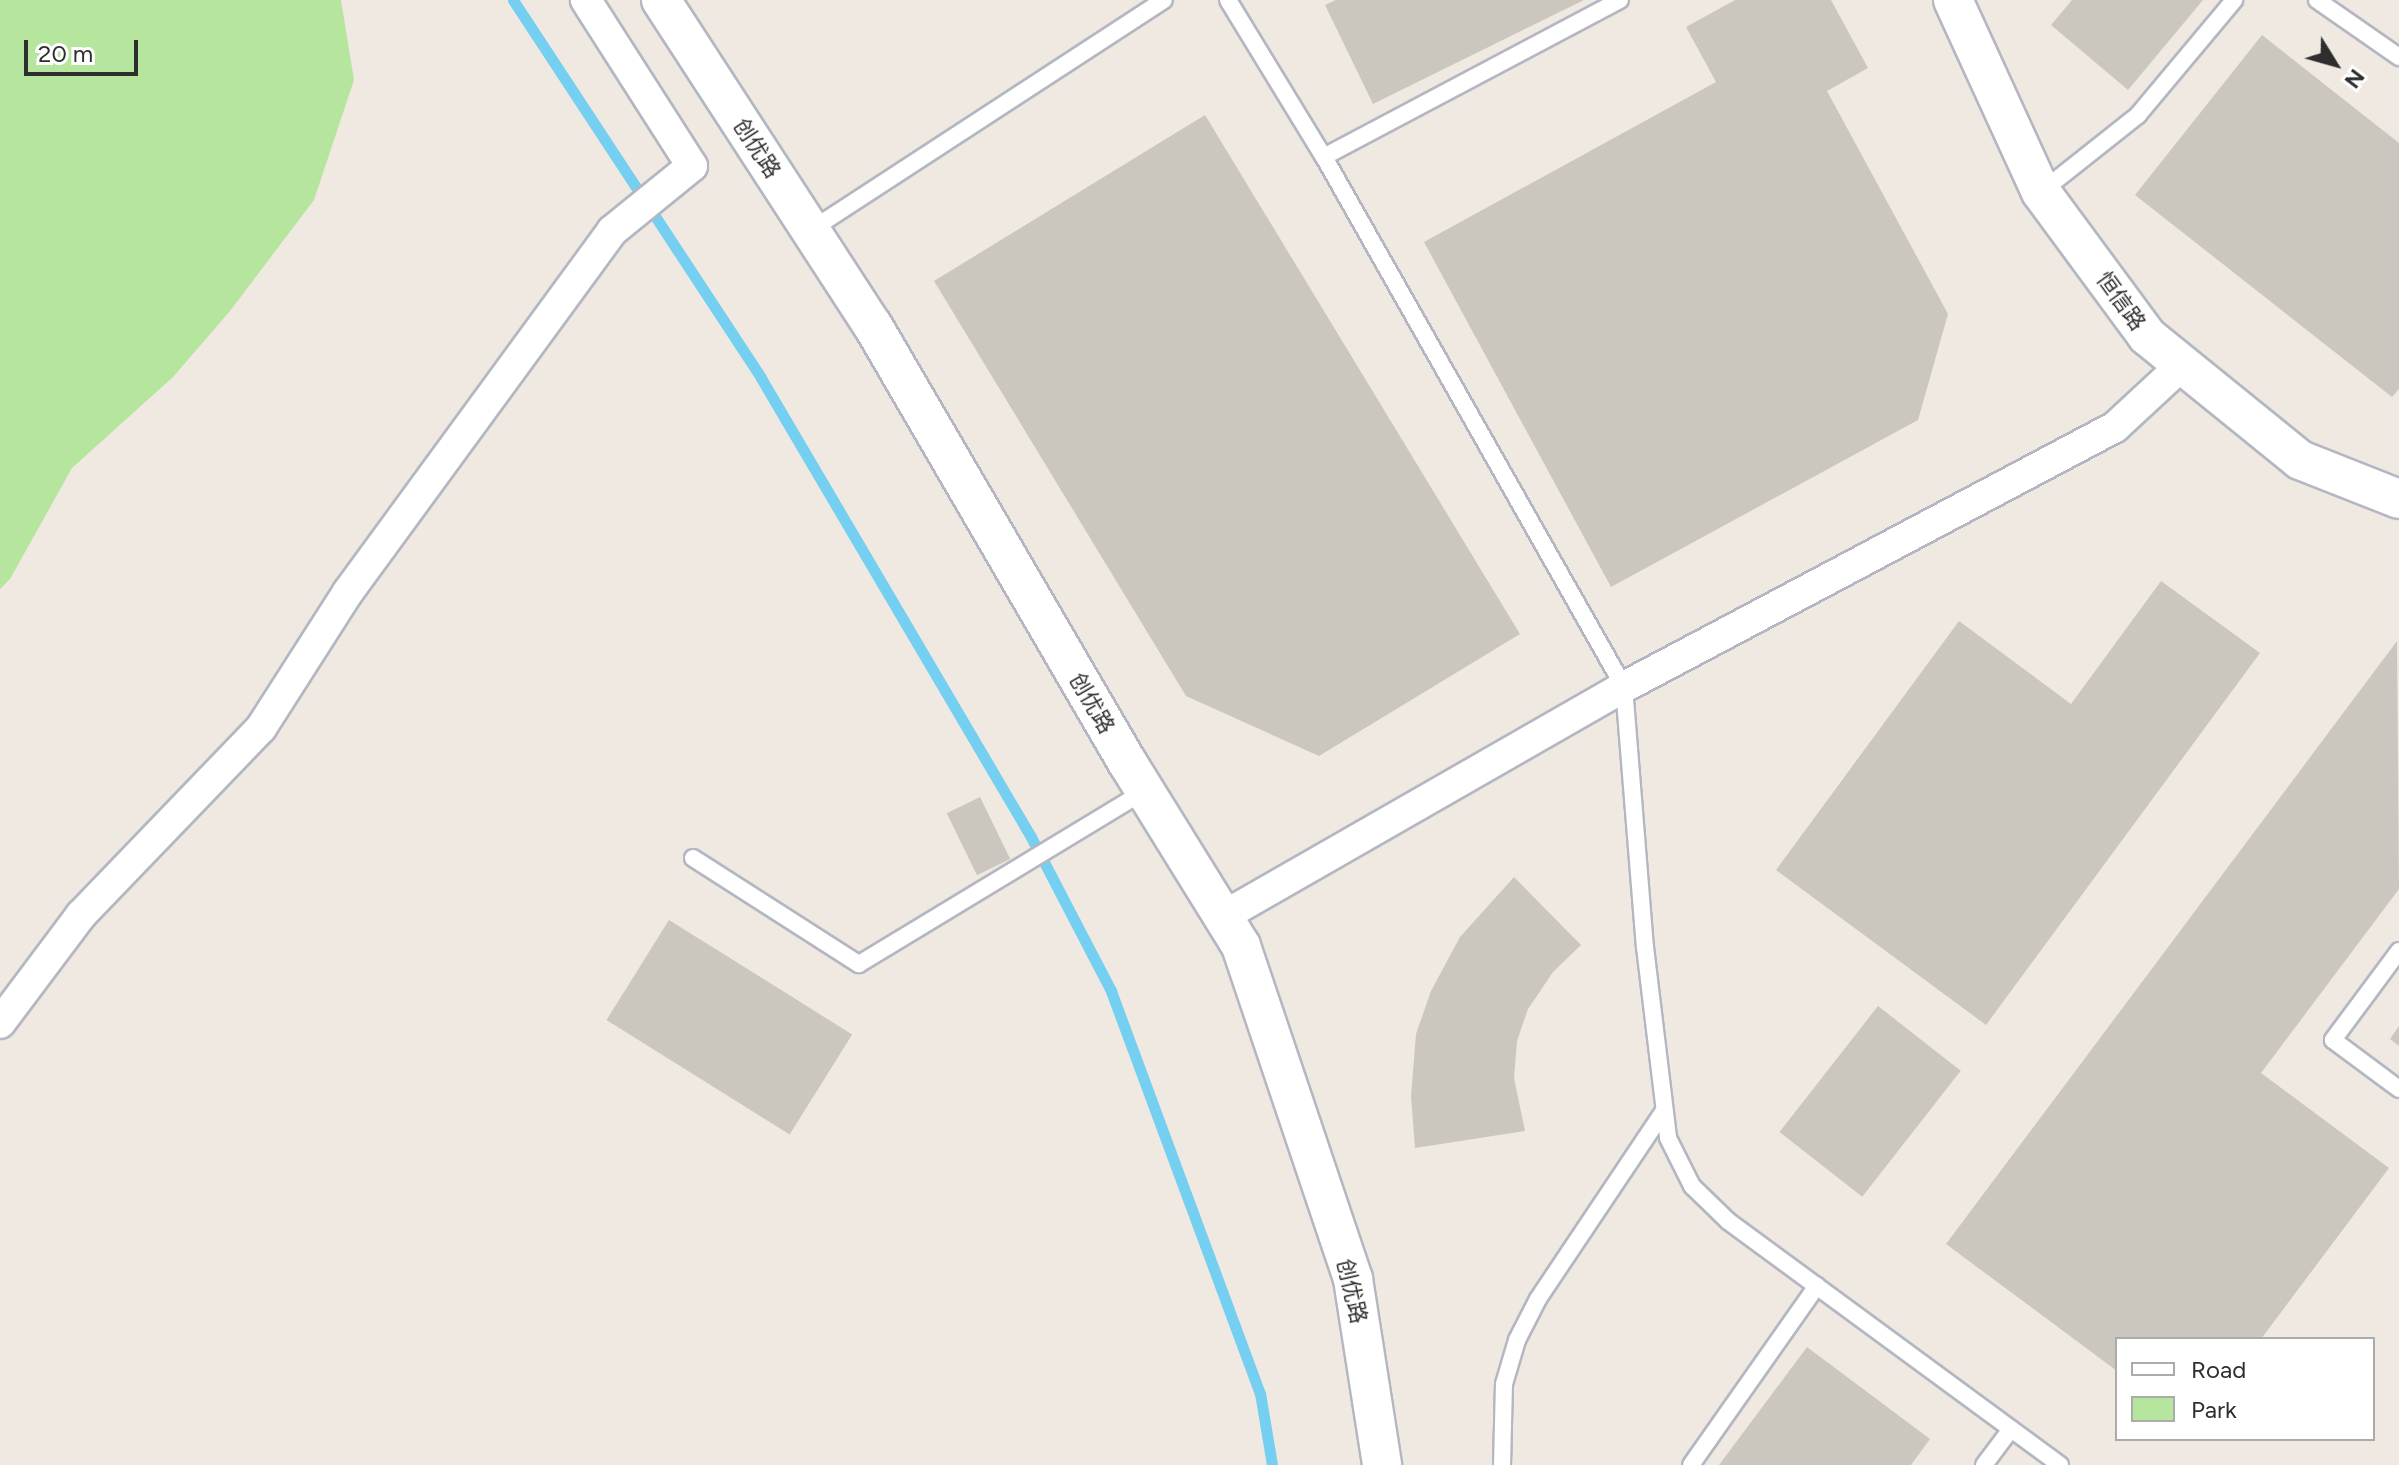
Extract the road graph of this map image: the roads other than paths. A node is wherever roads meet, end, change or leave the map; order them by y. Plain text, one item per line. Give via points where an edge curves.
1 (586, 0) edge
2 (661, 0) edge
3 (1164, 0) edge
4 (1228, 0) edge
5 (1620, 0) edge
6 (1953, 0) edge
7 (2234, 0) edge
8 (2317, 0) edge
9 (2399, 57) edge
10 (1324, 157) junction
11 (2041, 192) junction
12 (811, 230) junction
13 (2182, 365) junction
14 (2399, 499) edge
15 (1624, 687) junction
16 (1145, 791) junction
17 (693, 858) dead end
18 (1222, 917) junction
19 (2399, 951) edge
20 (0, 1023) edge
21 (2399, 1089) edge
22 (1664, 1111) junction
23 (1817, 1286) junction
24 (2011, 1429) junction
25 (1382, 1465) edge
26 (1502, 1465) edge
27 (1691, 1465) edge
28 (1984, 1465) edge
29 (2060, 1465) edge

1 - 20 street via 692,166 620,224 348,592 261,728 81,915
2 - 12 street, 创优路
3 - 12 lane
4 - 10 lane
5 - 10 lane
6 - 11 street, 恒信路
7 - 11 lane via 2138,115
8 - 9 lane
10 - 15 lane
11 - 13 street, 恒信路 via 2147,336
12 - 16 street, 创优路 via 873,326
13 - 14 street, 恒信路 via 2300,460
13 - 15 street via 2115,427
15 - 18 street
15 - 22 lane
16 - 17 lane via 859,964
16 - 18 street, 创优路
18 - 25 street, 创优路 via 1241,946 1353,1279
19 - 21 lane via 2333,1040
22 - 23 lane via 1668,1138 1692,1186 1728,1221
22 - 26 lane via 1538,1299 1517,1340 1504,1384
23 - 24 lane
23 - 27 lane
24 - 28 lane
24 - 29 lane

